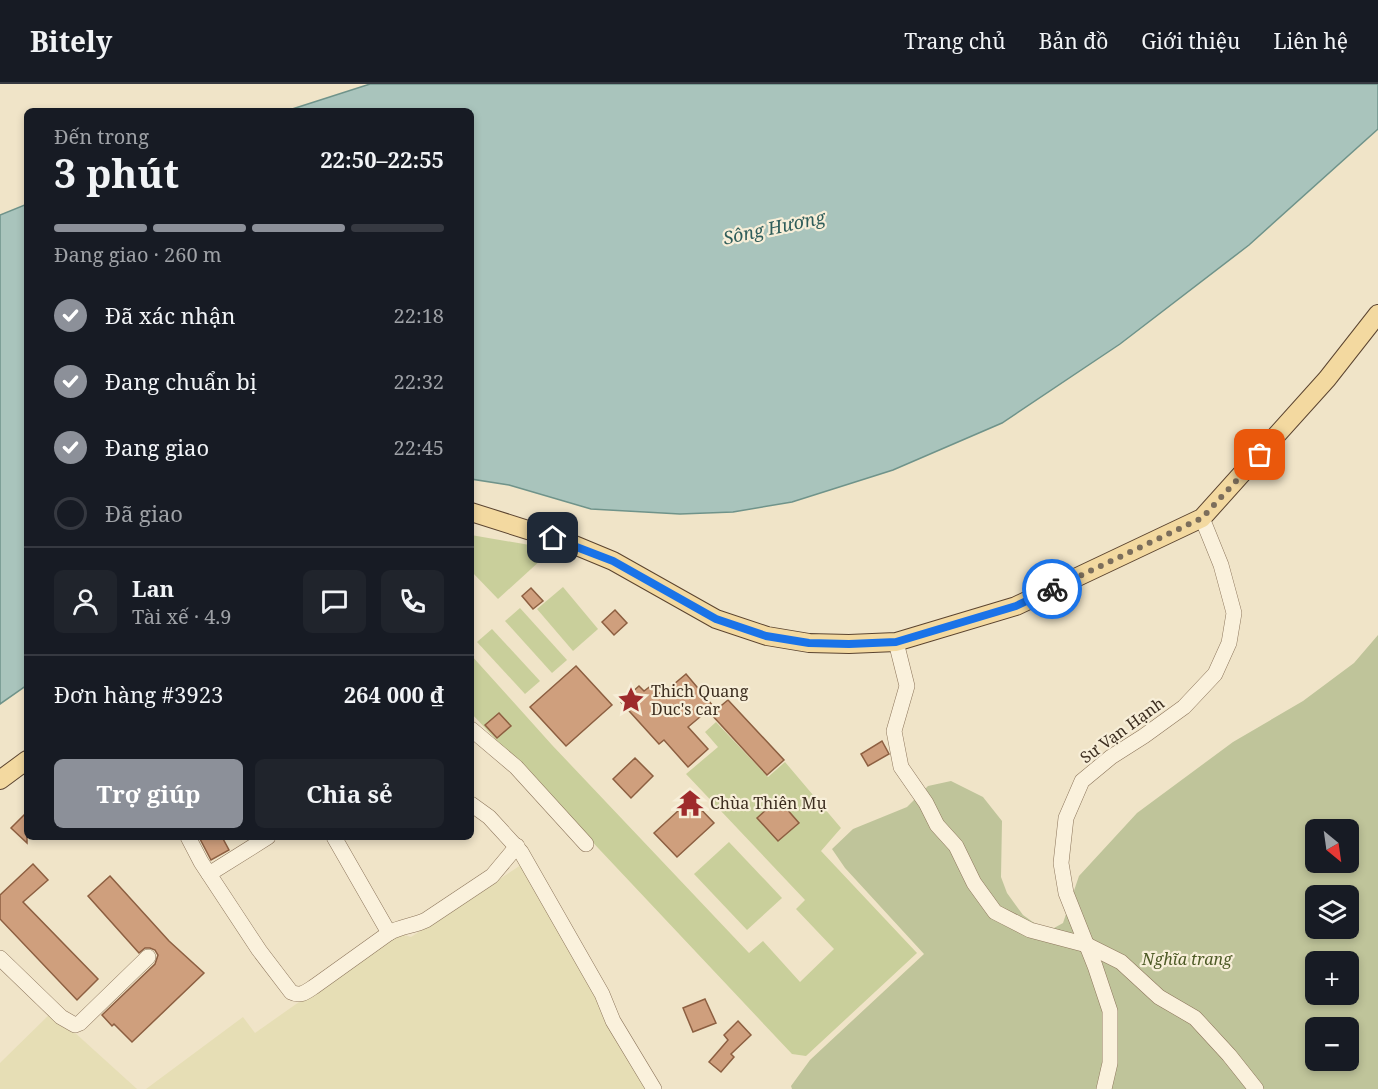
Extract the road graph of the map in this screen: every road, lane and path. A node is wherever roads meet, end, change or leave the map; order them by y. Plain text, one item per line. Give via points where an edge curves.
1 (1378, 314) edge
2 (474, 513) edge
3 (1202, 518) junction
4 (896, 642) junction
5 (474, 732) edge
6 (24, 762) edge
7 (0, 780) edge
8 (474, 806) edge
9 (190, 840) edge
10 (262, 840) edge
11 (336, 840) edge
12 (586, 844) dead end
13 (517, 846) junction
14 (209, 874) junction
15 (389, 933) junction
16 (1087, 945) junction
17 (148, 957) dead end
18 (0, 958) edge
19 (654, 1089) edge
20 (1104, 1089) edge
21 (1256, 1089) edge

1 - 3 main road via 1327,379
2 - 4 main road via 572,544 621,565 716,619 766,636 809,643
3 - 4 main road via 1016,606
3 - 16 street, Sư Vạn Hạnh via 1234,613 1229,643 1215,674 1184,707 1082,781 1066,818 1062,863 1066,893
4 - 16 street via 907,686 894,731 901,767 937,825 956,846 974,883 995,912 1030,930
5 - 12 street via 516,767
6 - 7 main road
8 - 13 street
9 - 14 street
10 - 14 street
11 - 15 street
13 - 15 street via 492,876 426,920
13 - 19 street via 602,994 612,1021
14 - 15 street via 259,950 296,995 303,994
16 - 20 street, Sư Vạn Hạnh via 1110,1011 1110,1063
16 - 21 street via 1121,962 1159,998 1195,1018
17 - 18 street via 75,1025 61,1017

